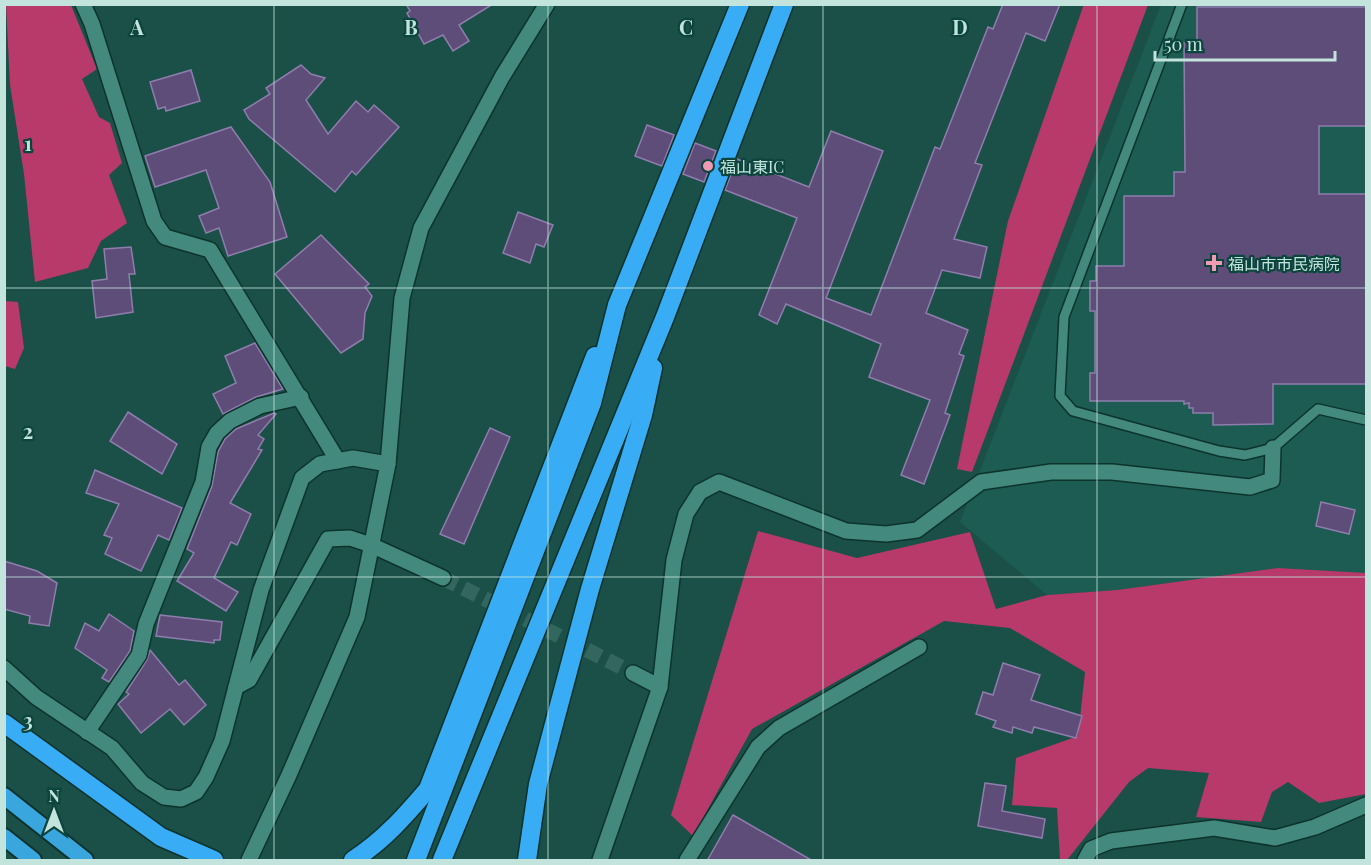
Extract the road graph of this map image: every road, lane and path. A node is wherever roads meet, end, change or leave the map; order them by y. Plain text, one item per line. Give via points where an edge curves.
1 (83, 4) edge
2 (547, 4) edge
3 (738, 4) edge
4 (784, 4) edge
5 (792, 4) edge
6 (1182, 4) edge
7 (770, 43) junction
8 (616, 305) junction
9 (665, 317) junction
10 (301, 397) junction
11 (1366, 420) edge
12 (1274, 448) junction
13 (338, 461) junction
14 (388, 464) junction
15 (371, 545) junction
16 (443, 578) tunnel mouth
17 (919, 647) dead end
18 (4, 668) edge
19 (633, 674) tunnel mouth
20 (236, 687) junction
21 (660, 687) junction
22 (4, 723) edge
23 (87, 732) junction
24 (4, 796) edge
25 (1366, 805) edge
26 (4, 837) edge
27 (33, 861) edge
28 (85, 861) edge
29 (214, 861) edge
30 (249, 861) edge
31 (353, 861) edge
32 (416, 861) edge
33 (442, 861) edge
34 (527, 861) edge
35 (600, 861) edge
36 (687, 861) edge
37 (1085, 861) edge

1 - 10 street via 154,221 165,237 210,250
2 - 14 street via 502,77 421,228 402,298
3 - 8 highway
4 - 7 highway
5 - 7 highway
6 - 12 lane via 1064,317 1060,396 1073,411 1219,451 1245,455
7 - 9 highway
8 - 31 highway via 428,789 400,822
8 - 32 highway via 592,403
9 - 33 highway
9 - 34 highway via 643,415 590,589 538,784
10 - 13 street
10 - 23 street via 260,406 230,421 217,433 209,447 203,482 146,624 139,655
11 - 12 lane via 1318,409
12 - 21 street via 1272,480 1250,487 1112,472 1051,472 981,482 917,530 886,534 846,531 719,482 700,492 686,514 674,560
13 - 14 street via 353,458
13 - 20 street via 320,464 302,478 261,590
14 - 15 street
15 - 16 street
15 - 20 street via 350,538 328,539 249,680
15 - 30 street via 357,617
17 - 36 street via 779,728 758,747
18 - 23 street via 36,697
19 - 21 street
20 - 23 street via 222,741 207,777 196,792 181,800 164,797 142,783 111,748
21 - 35 street
22 - 29 highway via 161,837
24 - 28 highway
25 - 37 street via 1315,827 1275,838 1214,828 1111,841 1091,849
26 - 27 highway

